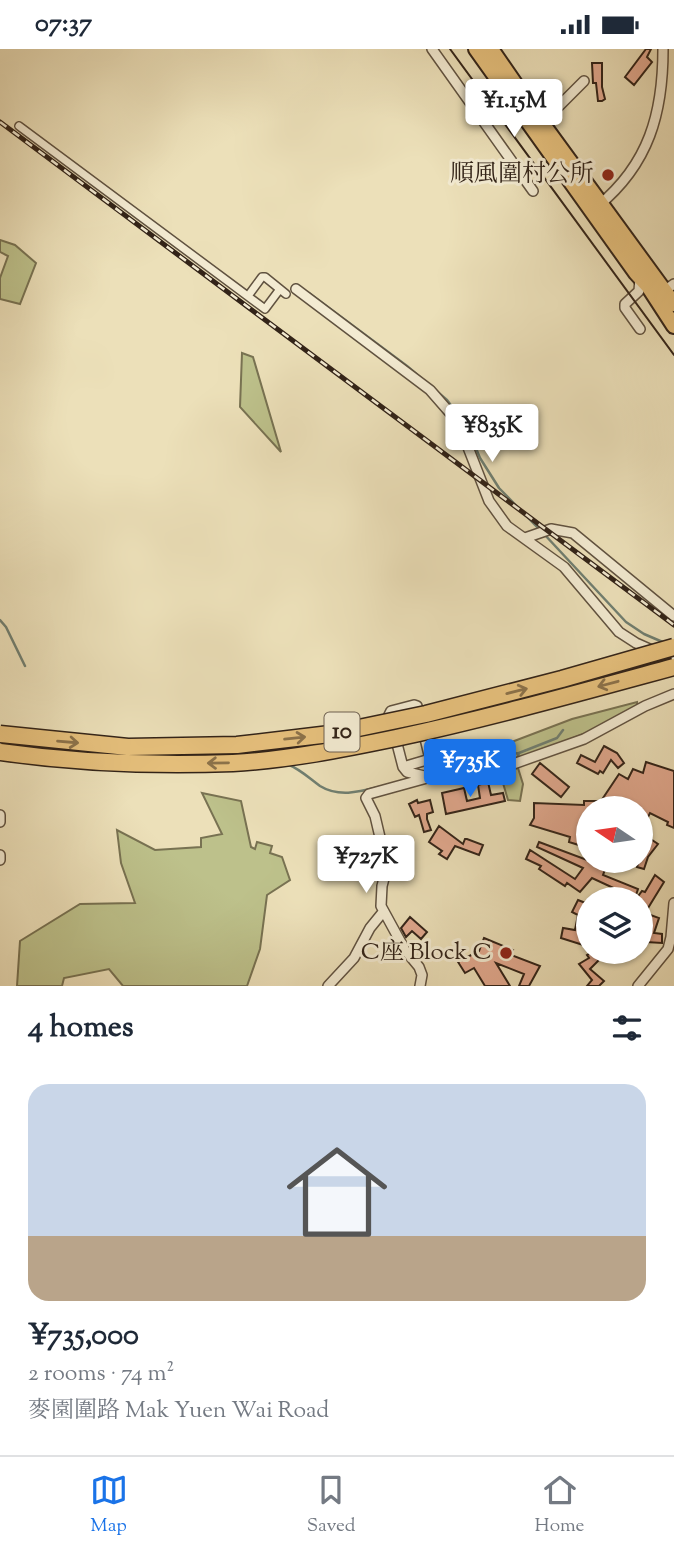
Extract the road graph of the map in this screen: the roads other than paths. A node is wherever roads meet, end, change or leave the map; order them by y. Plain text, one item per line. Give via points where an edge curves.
1 (432, 49) edge
2 (476, 49) edge
3 (491, 49) edge
4 (663, 49) edge
5 (584, 81) dead end
6 (542, 123) junction
7 (19, 126) dead end
8 (533, 191) dead end
9 (597, 209) junction
10 (654, 288) edge
11 (296, 289) dead end
12 (248, 296) junction
13 (674, 303) edge
14 (674, 326) edge
15 (640, 329) dead end
16 (525, 538) junction
17 (674, 616) edge
18 (674, 647) edge
19 (674, 660) edge
20 (674, 667) edge
21 (674, 694) edge
22 (0, 734) edge
23 (0, 752) edge
24 (403, 767) junction
25 (429, 777) junction
26 (0, 815) edge
27 (0, 823) edge
28 (674, 903) edge
29 (383, 912) junction
30 (328, 986) edge
31 (420, 986) edge
32 (638, 986) edge

1 - 8 street
2 - 9 main road
3 - 6 main road
4 - 9 street via 652,135 639,160
5 - 6 street
6 - 9 main road
7 - 12 street
9 - 10 main road
9 - 10 main road
10 - 13 main road
10 - 14 main road
10 - 15 street via 625,304
11 - 16 street via 430,390 464,437 489,501 508,526
12 - 12 street via 265,309 283,291 262,277
16 - 17 street via 551,529 573,533
16 - 19 street via 564,567 620,632
22 -> 18 highway, 10, bridge via 128,747 237,745 330,734 426,714
20 -> 23 highway, 10, bridge via 336,751 235,762 128,765
21 - 25 street via 584,739 524,761 448,779
24 - 24 street via 389,716 391,711 414,705 430,759
24 - 25 street
25 - 29 street via 366,796 376,816 387,867 380,897
26 - 27 street
28 - 32 street via 668,949
29 - 30 street via 354,958
29 - 31 street via 419,967

